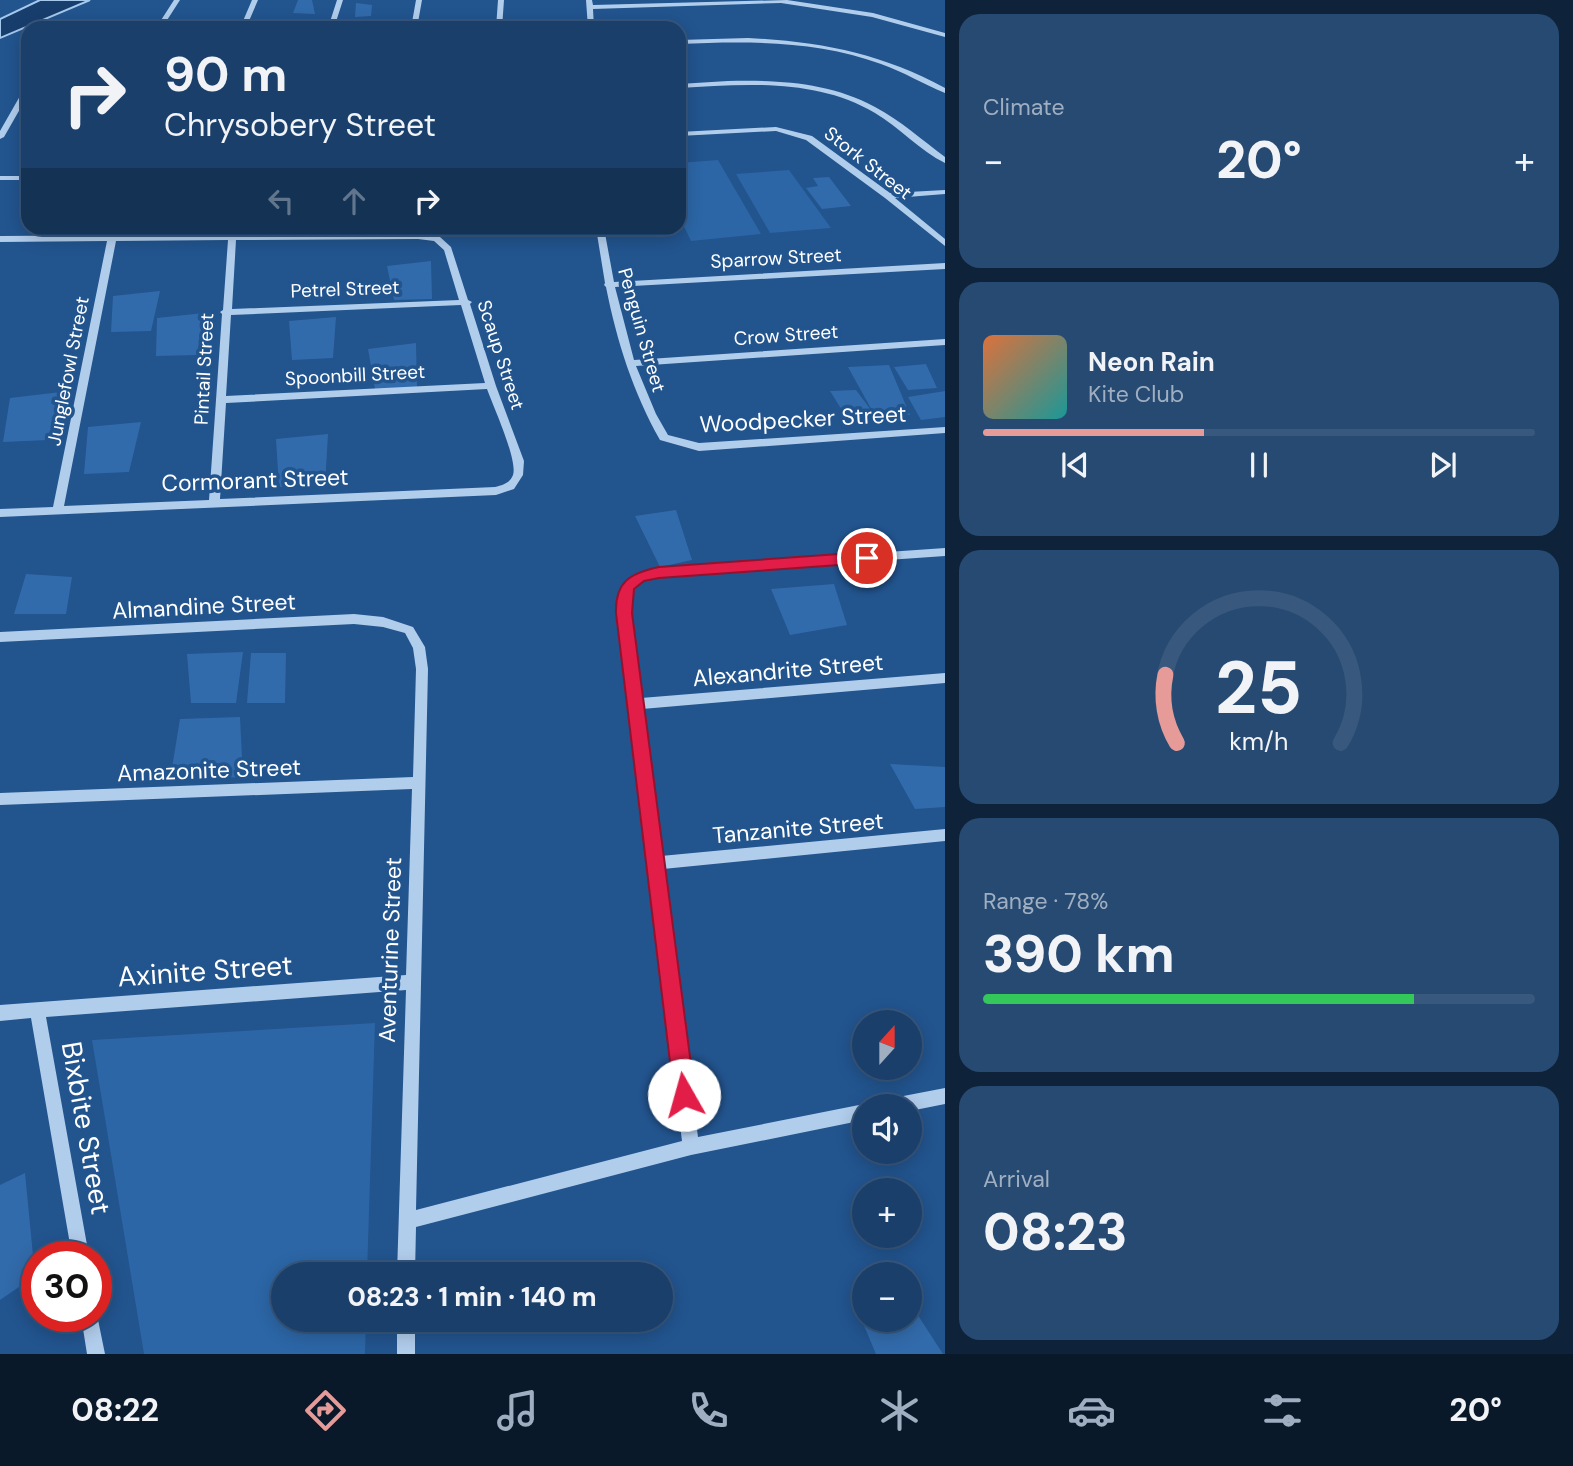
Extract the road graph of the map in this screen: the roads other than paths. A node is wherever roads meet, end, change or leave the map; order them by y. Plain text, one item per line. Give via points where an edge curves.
1 (177, 0) edge
2 (255, 0) edge
3 (340, 0) edge
4 (419, 0) edge
5 (501, 0) edge
6 (781, 0) edge
7 (589, 4) edge
8 (164, 21) edge
9 (246, 21) edge
10 (333, 21) edge
11 (415, 21) edge
12 (500, 21) edge
13 (945, 34) edge
14 (686, 42) edge
15 (686, 86) edge
16 (945, 91) edge
17 (21, 101) edge
18 (686, 134) edge
19 (0, 137) edge
20 (945, 161) edge
21 (0, 178) edge
22 (21, 178) edge
23 (945, 192) edge
24 (888, 196) junction
25 (304, 235) edge
26 (402, 235) edge
27 (601, 235) edge
28 (112, 238) junction
29 (232, 238) junction
30 (0, 239) edge
31 (437, 239) joint
32 (945, 244) edge
33 (945, 266) edge
34 (608, 285) junction
35 (467, 302) junction
36 (225, 312) junction
37 (945, 342) edge
38 (629, 363) junction
39 (491, 386) junction
40 (220, 400) junction
41 (945, 430) edge
42 (664, 438) joint
43 (510, 486) joint
44 (214, 502) junction
45 (58, 510) junction
46 (0, 513) edge
47 (945, 552) edge
48 (409, 630) joint
49 (0, 637) edge
50 (945, 678) edge
51 (635, 704) junction
52 (420, 783) junction
53 (0, 799) edge
54 (945, 835) edge
55 (655, 863) junction
56 (413, 982) junction
57 (37, 1009) junction
58 (0, 1013) edge
59 (945, 1096) edge
60 (922, 1100) edge
61 (852, 1114) edge
62 (691, 1147) junction
63 (405, 1221) junction
64 (77, 1241) edge
65 (406, 1262) edge
66 (93, 1332) edge
67 (406, 1332) edge
68 (96, 1354) edge
69 (406, 1354) edge

1 - 8 street
2 - 9 street
3 - 10 street
4 - 11 street
5 - 12 street
6 - 7 street
6 - 13 street via 873,15
14 - 16 street via 745,39 831,48 919,75
15 - 20 street via 780,83 832,93 871,107
17 - 19 street
18 - 24 street, Stork Street via 793,131
21 - 22 street
23 - 24 street
24 - 32 street, Stork Street
25 - 29 street
26 - 31 street
27 - 34 street, Penguin Street
28 - 29 street
28 - 30 street
28 - 45 street, Junglefowl Street
29 - 36 street, Pintail Street
31 - 35 street, Scaup Street via 448,249
33 - 34 street, Sparrow Street
34 - 38 street, Penguin Street
35 - 36 street, Petrel Street
35 - 39 street, Scaup Street
36 - 40 street, Pintail Street
37 - 38 street, Crow Street
38 - 42 street, Penguin Street
39 - 40 street, Spoonbill Street
39 - 43 street, Scaup Street via 519,461 518,475
40 - 44 street, Pintail Street
41 - 42 street, Woodpecker Street via 699,447
43 - 44 street, Cormorant Street via 475,493
44 - 45 street, Cormorant Street
45 - 46 street, Cormorant Street
47 - 51 street via 640,577 627,586 623,598
48 - 49 street, Almandine Street via 354,619
48 - 52 street, Aventurine Street via 419,648 422,669
50 - 51 street, Alexandrite Street
51 - 55 street
52 - 53 street, Amazonite Street
52 - 56 street, Aventurine Street
54 - 55 street, Tanzanite Street
55 - 62 street
56 - 57 street, Axinite Street
56 - 63 street, Aventurine Street
57 - 58 street, Axinite Street
57 - 64 street, Bixbite Street
59 - 60 street
61 - 62 street
62 - 63 street
63 - 65 street, Aventurine Street
66 - 68 street
67 - 69 street

